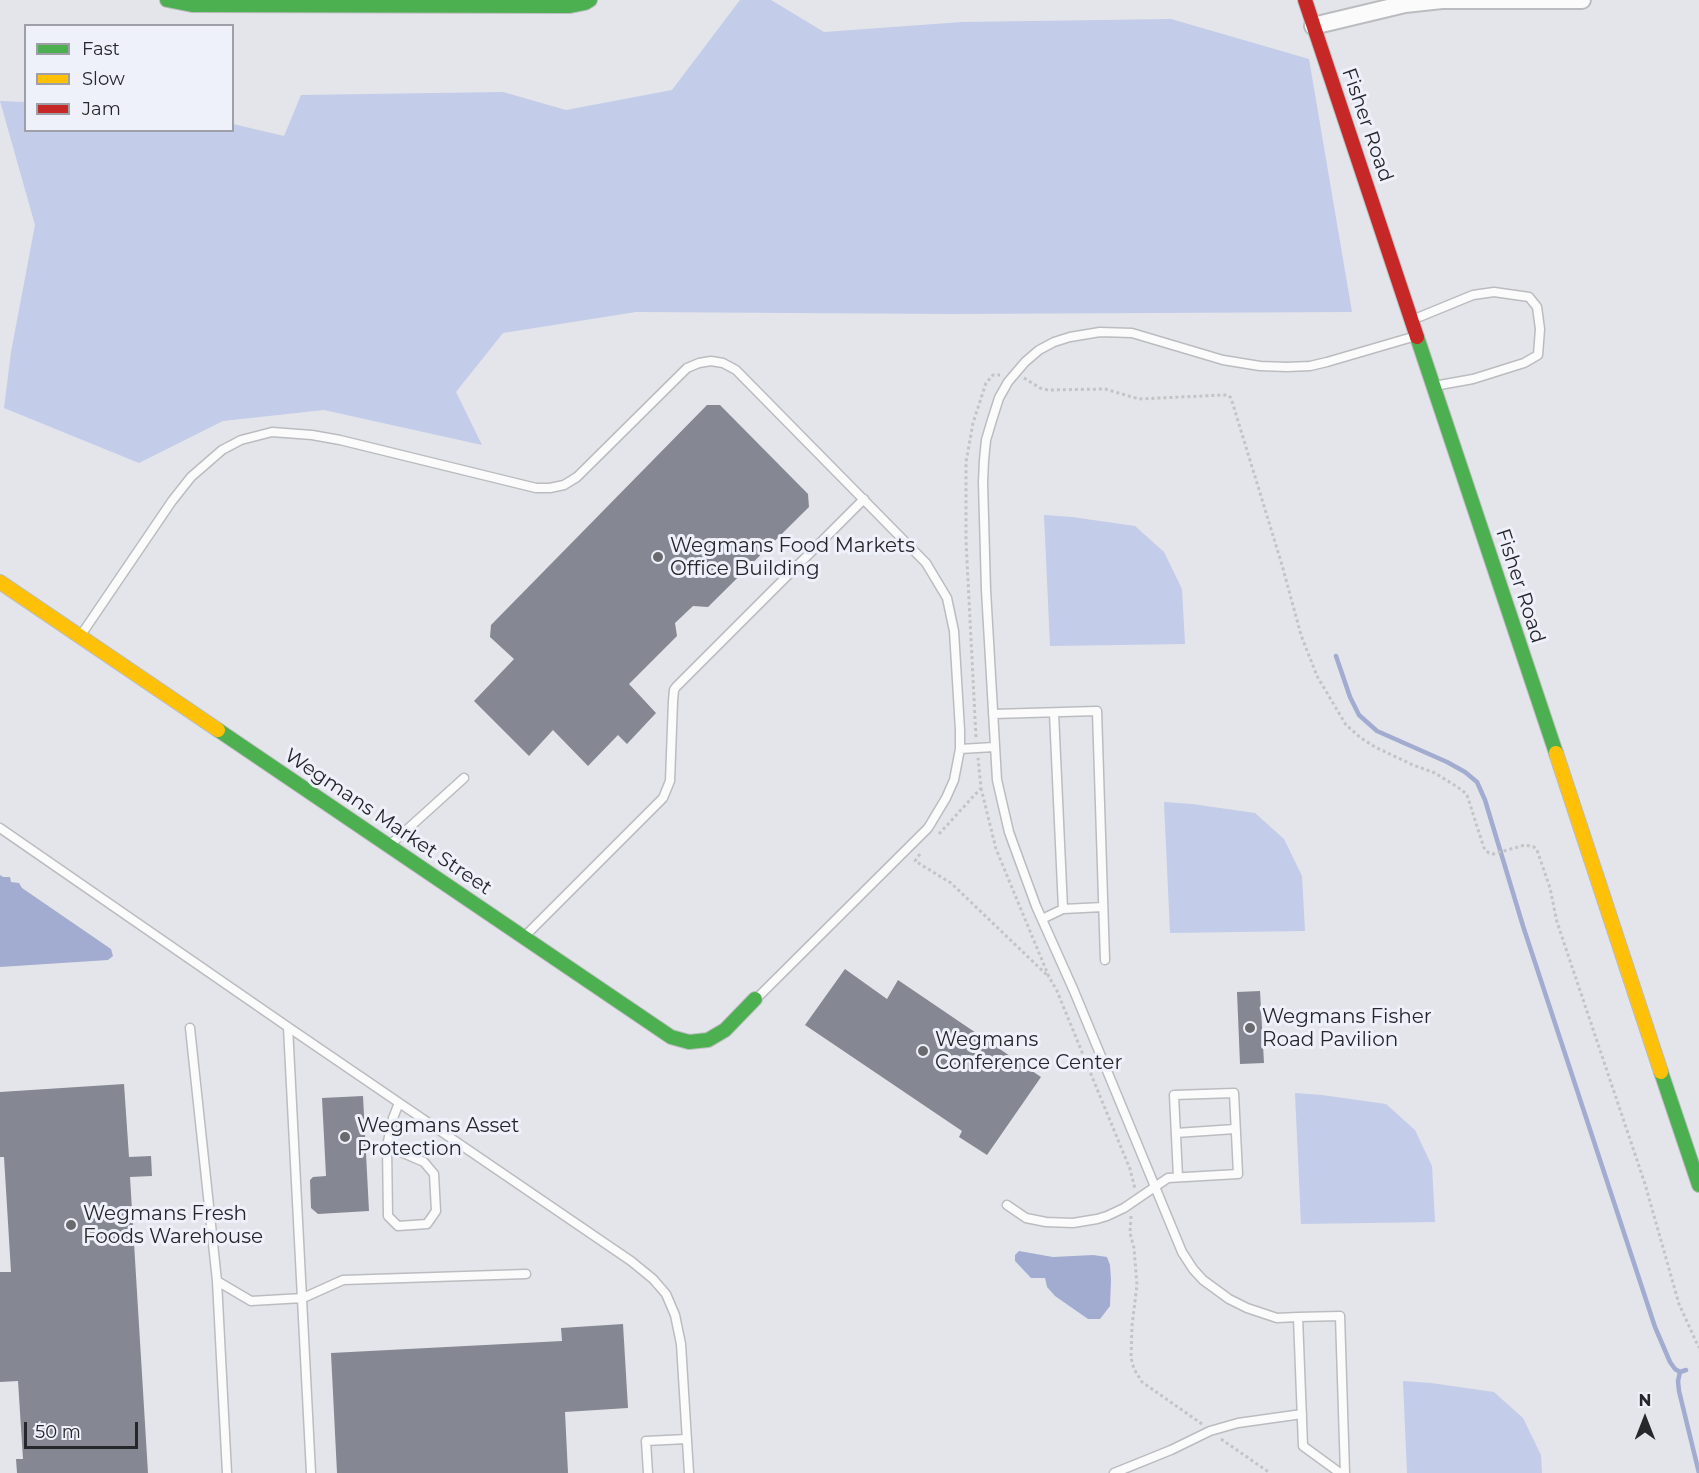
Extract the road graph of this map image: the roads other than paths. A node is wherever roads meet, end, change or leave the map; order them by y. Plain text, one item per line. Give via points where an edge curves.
1 (167, 0) edge
2 (590, 0) edge
3 (1305, 0) edge
4 (1582, 0) edge
5 (1313, 26) junction
6 (1411, 320) junction
7 (1417, 336) junction
8 (1433, 387) junction
9 (864, 499) junction
10 (0, 582) edge
11 (80, 636) junction
12 (1054, 712) junction
13 (993, 714) junction
14 (994, 747) junction
15 (960, 749) junction
16 (464, 778) dead end
17 (0, 828) edge
18 (389, 846) junction
19 (1103, 907) junction
20 (1063, 909) junction
21 (1042, 919) junction
22 (524, 937) junction
23 (1105, 960) dead end
24 (755, 999) joint
25 (288, 1027) junction
26 (190, 1028) dead end
27 (399, 1102) junction
28 (1236, 1129) junction
29 (1176, 1133) junction
30 (387, 1146) junction
31 (1178, 1177) junction
32 (1699, 1185) edge
33 (1154, 1187) junction
34 (1007, 1205) dead end
35 (526, 1274) dead end
36 (217, 1281) junction
37 (303, 1298) junction
38 (1298, 1317) junction
39 (1302, 1414) junction
40 (687, 1439) junction
41 (226, 1473) edge
42 (311, 1473) edge
43 (648, 1473) edge
44 (689, 1473) edge
45 (1114, 1473) edge
46 (1340, 1473) edge
47 (1345, 1473) edge

1 - 2 street via 192,5 453,6 570,6
3 - 5 street, Fisher Road
4 - 5 street via 1442,0 1405,4
5 - 6 street, Fisher Road
6 - 7 street, Fisher Road
6 - 8 lane via 1494,292 1529,297 1537,307 1538,355 1473,379
7 - 8 street, Fisher Road
7 - 13 lane via 1327,362 1287,367 1223,360 1132,333 1100,332 1054,342 1025,362 999,398 984,460
8 - 32 street, Fisher Road
9 - 11 lane via 736,370 711,361 687,368 577,477 550,488 536,488 340,440 291,432 265,433 222,450 191,477
9 - 15 lane via 926,563 947,598 954,631
9 - 22 lane via 676,687 669,781 663,798
10 - 11 street, Wegmans Market Street
11 - 18 street, Wegmans Market Street
12 - 13 lane
12 - 19 lane via 1097,711
12 - 20 lane
13 - 14 lane
14 - 15 lane
14 - 21 lane via 1009,832
15 - 24 lane via 954,780 928,828
16 - 18 lane
17 - 25 lane
18 - 22 street, Wegmans Market Street
19 - 20 lane
19 - 23 lane
20 - 21 lane
21 - 33 lane
22 - 24 street, Wegmans Market Street via 680,1040 708,1040 725,1030
25 - 27 lane
25 - 37 lane
26 - 36 lane
27 - 30 lane
27 - 40 lane via 631,1261 666,1294 681,1344
28 - 29 lane
28 - 29 lane via 1234,1093 1174,1095
28 - 31 lane via 1238,1174
29 - 31 lane
30 - 30 lane via 388,1216 398,1226 427,1224 436,1211 434,1174 424,1162
31 - 33 lane
33 - 34 lane via 1097,1219 1073,1223 1026,1218
33 - 38 lane via 1182,1252 1203,1280 1247,1308 1277,1318
35 - 37 lane via 343,1280
36 - 37 lane via 251,1301
36 - 41 lane
37 - 42 lane
38 - 39 lane
38 - 47 lane via 1340,1316
39 - 45 lane via 1210,1431
39 - 46 lane via 1303,1446
40 - 43 lane via 646,1441
40 - 44 lane

